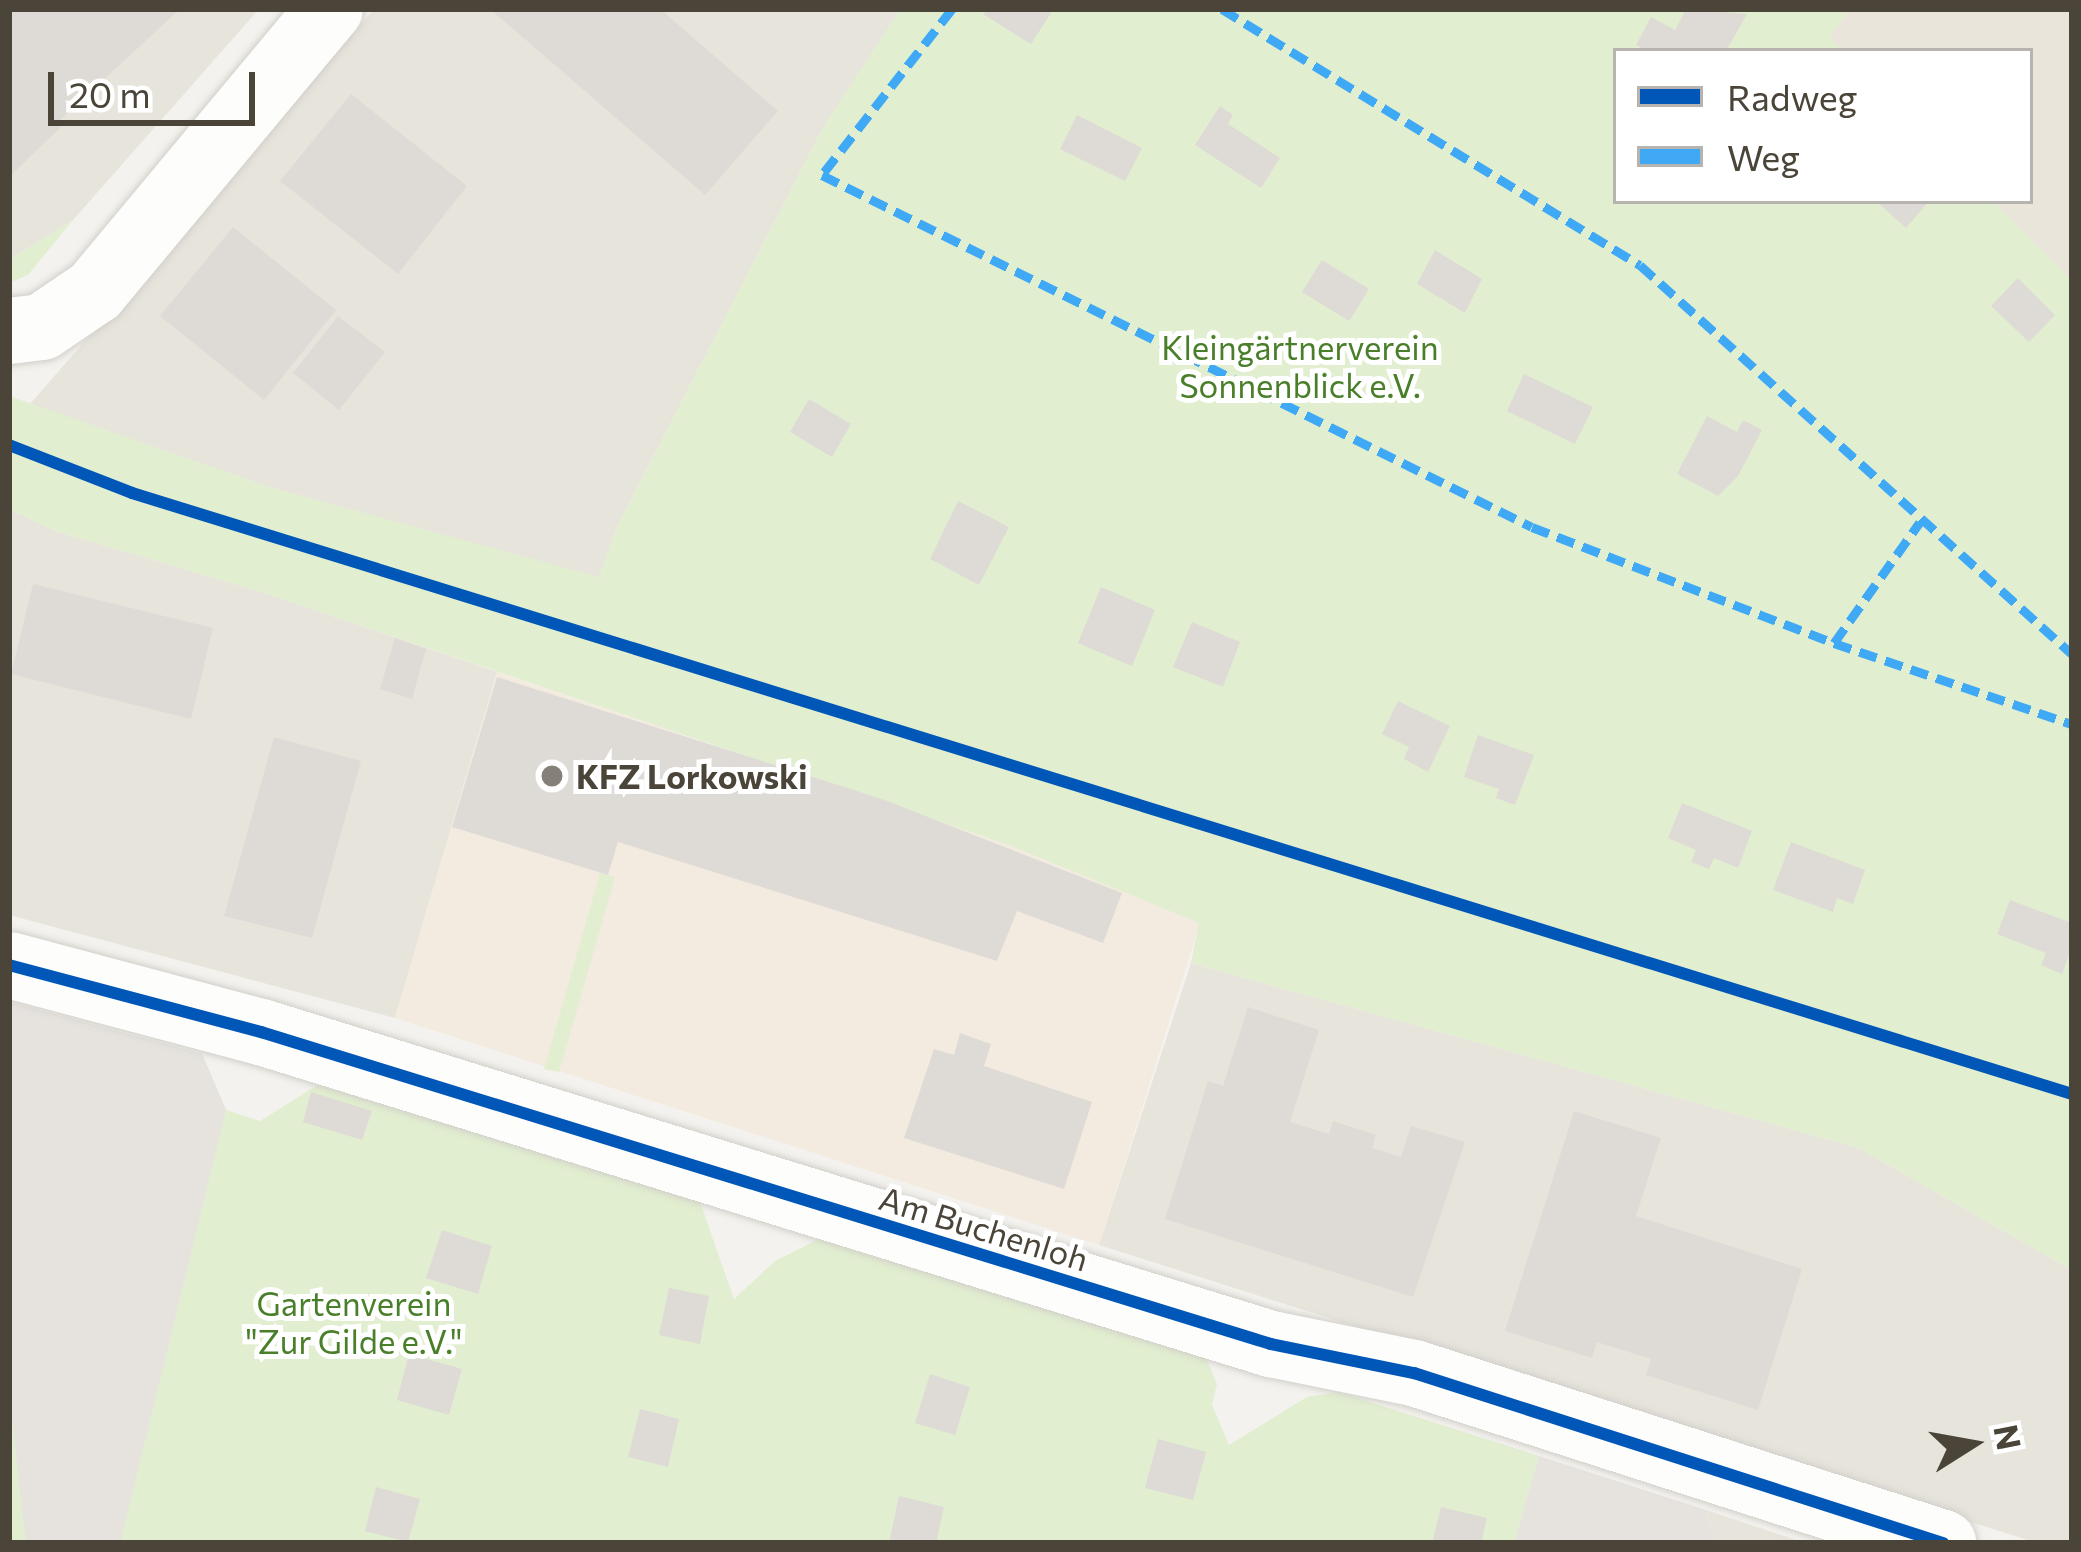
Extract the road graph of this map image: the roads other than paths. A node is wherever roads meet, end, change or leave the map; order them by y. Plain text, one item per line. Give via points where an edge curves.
1 (330, 9) edge
2 (9, 331) edge
3 (9, 965) edge
4 (1942, 1543) edge

1 - 2 street via 95,291 42,327
3 - 4 street, Am Buchenloh via 261,1032 1271,1344 1414,1373

